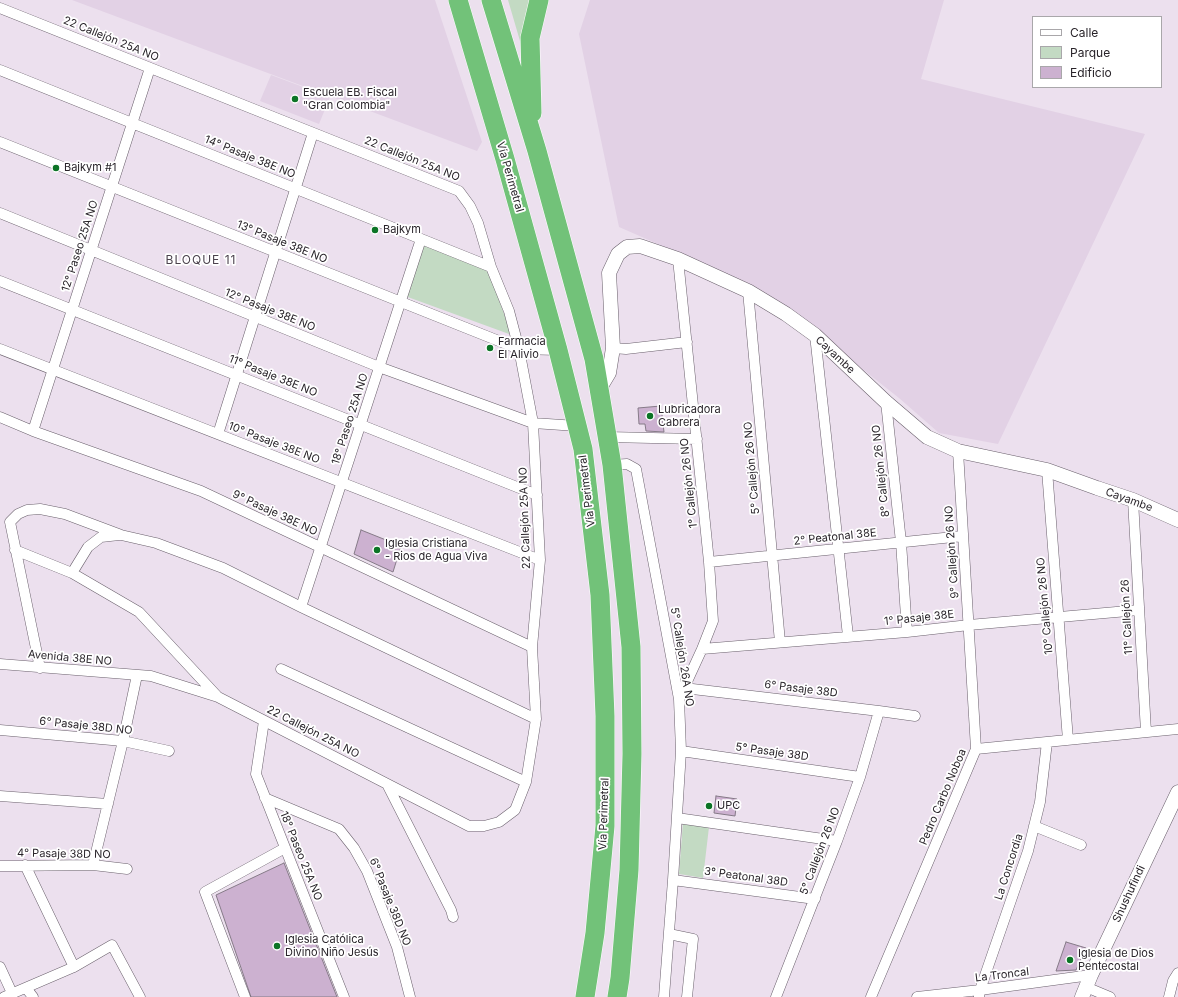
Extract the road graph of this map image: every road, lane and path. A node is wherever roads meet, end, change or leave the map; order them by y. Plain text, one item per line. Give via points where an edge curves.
1 (458, 0) edge
2 (491, 0) edge
3 (539, 0) edge
4 (0, 8) edge
5 (150, 68) junction
6 (0, 70) edge
7 (132, 123) junction
8 (313, 132) junction
9 (532, 136) junction
10 (0, 142) edge
11 (112, 187) junction
12 (295, 188) junction
13 (0, 213) edge
14 (421, 239) junction
15 (91, 250) junction
16 (275, 252) junction
17 (678, 259) junction
18 (491, 267) junction
19 (0, 281) edge
20 (748, 291) junction
21 (401, 302) junction
22 (72, 309) junction
23 (255, 317) junction
24 (815, 335) junction
25 (687, 342) junction
26 (613, 348) junction
27 (0, 349) edge
28 (519, 349) junction
29 (558, 350) junction
30 (379, 367) junction
31 (53, 370) junction
32 (236, 374) junction
33 (599, 388) junction
34 (886, 402) junction
35 (0, 417) edge
36 (533, 423) junction
37 (361, 424) junction
38 (577, 426) junction
39 (33, 431) junction
40 (218, 434) junction
41 (607, 437) junction
42 (697, 439) junction
43 (958, 451) junction
44 (612, 465) junction
45 (1047, 470) junction
46 (342, 482) junction
47 (537, 495) junction
48 (1133, 500) junction
49 (1178, 520) edge
50 (121, 535) junction
51 (963, 536) junction
52 (901, 542) junction
53 (321, 548) junction
54 (838, 548) junction
55 (15, 550) junction
56 (772, 555) junction
57 (540, 560) junction
58 (709, 562) junction
59 (72, 573) junction
60 (301, 607) junction
61 (1139, 610) junction
62 (1058, 617) junction
63 (969, 625) junction
64 (907, 632) junction
65 (848, 636) junction
66 (780, 642) junction
67 (532, 647) junction
68 (702, 649) junction
69 (0, 664) edge
70 (40, 668) junction
71 (281, 669) dead end
72 (137, 675) junction
73 (684, 688) junction
74 (218, 697) junction
75 (679, 699) junction
76 (879, 711) junction
77 (915, 716) dead end
78 (536, 720) junction
79 (264, 721) junction
80 (1178, 729) edge
81 (0, 730) edge
82 (1146, 732) junction
83 (1068, 740) junction
84 (123, 741) junction
85 (1047, 742) junction
86 (976, 748) junction
87 (169, 751) dead end
88 (681, 751) junction
89 (860, 777) junction
90 (526, 782) junction
91 (387, 784) junction
92 (1178, 792) edge
93 (0, 796) edge
94 (265, 798) junction
95 (108, 804) junction
96 (677, 818) junction
97 (1034, 826) junction
98 (838, 841) junction
99 (1081, 845) dead end
100 (285, 848) junction
101 (26, 865) junction
102 (93, 865) junction
103 (0, 866) edge
104 (127, 869) dead end
105 (673, 880) junction
106 (815, 899) junction
107 (453, 917) dead end
108 (669, 934) junction
109 (0, 967) edge
110 (74, 967) junction
111 (1178, 973) edge
112 (1086, 987) edge
113 (26, 988) junction
114 (979, 994) edge
115 (8, 995) edge
116 (33, 997) edge
117 (140, 997) edge
118 (245, 997) edge
119 (344, 997) edge
120 (410, 997) edge
121 (585, 997) edge
122 (617, 997) edge
123 (664, 997) edge
124 (687, 997) edge
125 (776, 997) edge
126 (871, 997) edge
127 (917, 997) edge
128 (1110, 997) edge
129 (1169, 997) edge

1 - 29 highway, Vía Perimetral
2 - 9 highway
3 - 9 highway via 530,38
4 - 5 street, 22 Callejón 25A NO
5 - 7 street, 12° Paseo 25A NO
5 - 8 street, 22 Callejón 25A NO
6 - 7 street, 14° Pasaje 38E NO
7 - 11 street, 12° Paseo 25A NO
7 - 12 street, 14° Pasaje 38E NO
8 - 12 street
8 - 18 street, 22 Callejón 25A NO via 459,190 478,223
9 - 33 highway via 594,359
10 - 11 street, 13° Pasaje 38E NO
11 - 15 street, 12° Paseo 25A NO
11 - 16 street, 13° Pasaje 38E NO
12 - 14 street, 14° Pasaje 38E NO
12 - 16 street
13 - 15 street, 12° Pasaje 38E NO
14 - 18 street, 14° Pasaje 38E NO
14 - 21 street, 18° Paseo 25A NO
15 - 22 street, 12° Paseo 25A NO
15 - 23 street, 12° Pasaje 38E NO
16 - 21 street, 13° Pasaje 38E NO
16 - 23 street
17 - 20 street, Cayambe
17 - 25 street, 1° Callejón 26 NO
17 - 26 street, Cayambe via 640,246 627,247 618,254 609,273
18 - 28 street, 22 Callejón 25A NO via 509,311
19 - 22 street, 11° Pasaje 38E NO
20 - 24 street, Cayambe
20 - 56 street, 5° Callejón 26 NO
21 - 28 street, 13° Pasaje 38E NO
21 - 30 street, 18° Paseo 25A NO
22 - 31 street, 12° Paseo 25A NO
22 - 32 street, 11° Pasaje 38E NO
23 - 30 street, 12° Pasaje 38E NO
23 - 32 street
24 - 34 street, Cayambe
24 - 54 street
25 - 26 street via 626,349
25 - 42 street, 1° Callejón 26 NO
26 - 33 street, Cayambe via 609,373
27 - 31 street, 10° Pasaje 38E NO
28 - 29 street, 13° Pasaje 38E NO
28 - 36 street, 22 Callejón 25A NO
29 - 38 highway, Vía Perimetral
30 - 36 street, 12° Pasaje 38E NO
30 - 37 street, 18° Paseo 25A NO
31 - 39 street, 12° Paseo 25A NO
31 - 40 street, 10° Pasaje 38E NO
32 - 37 street, 11° Pasaje 38E NO
32 - 40 street
33 - 41 highway
34 - 43 street, Cayambe via 927,437
34 - 52 street, 8° Callejón 26 NO
35 - 39 street, 9° Pasaje 38E NO
36 - 38 street, 12° Pasaje 38E NO
36 - 47 street, 22 Callejón 25A NO
37 - 46 street, 18° Paseo 25A NO
37 - 47 street, 11° Pasaje 38E NO
38 - 121 highway, Vía Perimetral via 600,594 605,716 606,826 595,933
39 - 53 street, 9° Pasaje 38E NO via 200,491
40 - 46 street, 10° Pasaje 38E NO
41 - 42 street
41 - 44 highway
42 - 58 street, 1° Callejón 26 NO
43 - 45 street, Cayambe
43 - 51 street, 9° Callejón 26 NO
44 - 75 street, 5° Callejón 26A NO via 627,464 636,469
44 - 122 highway via 631,647 629,870
45 - 48 street, Cayambe
45 - 62 street, 10° Callejón 26 NO
46 - 53 street, 18° Paseo 25A NO
46 - 57 street, 10° Pasaje 38E NO
47 - 57 street, 22 Callejón 25A NO
48 - 49 street, Cayambe
48 - 61 street, 11° Callejón 26
50 - 55 street via 65,514 27,510 10,522
50 - 59 street via 101,537 88,548
50 - 60 street via 156,543 223,568
51 - 52 street, 2° Peatonal 38E
51 - 63 street, 9° Callejón 26 NO
52 - 54 street, 2° Peatonal 38E
52 - 64 street, 8° Callejón 26 NO
53 - 60 street, 18° Paseo 25A NO
53 - 67 street, 9° Pasaje 38E NO
54 - 56 street, 2° Peatonal 38E
54 - 65 street
55 - 59 street
55 - 70 street
56 - 58 street, 2° Peatonal 38E
56 - 66 street, 5° Callejón 26 NO
57 - 67 street, 22 Callejón 25A NO
58 - 68 street, 1° Callejón 26 NO via 713,620
59 - 74 street via 139,612
60 - 78 street
61 - 62 street, 1° Pasaje 38E
61 - 82 street, 11° Callejón 26
62 - 63 street, 1° Pasaje 38E
62 - 83 street, 10° Callejón 26 NO
63 - 64 street, 1° Pasaje 38E
63 - 86 street, 9° Callejón 26 NO
64 - 65 street, 1° Pasaje 38E
65 - 66 street, 1° Pasaje 38E
66 - 68 street, 1° Pasaje 38E
67 - 78 street, 22 Callejón 25A NO
68 - 73 street, 1° Callejón 26 NO
69 - 70 street, Avenida 38E NO
70 - 72 street, Avenida 38E NO
71 - 90 street
72 - 74 street, 22 Callejón 25A NO via 151,676
72 - 84 street
73 - 75 street, 1° Callejón 26 NO
73 - 76 street, 6° Pasaje 38D
74 - 79 street, 22 Callejón 25A NO
75 - 88 street, 5° Callejón 26A NO
76 - 77 street, 6° Pasaje 38D
76 - 89 street, 5° Callejón 26 NO
78 - 90 street, 22 Callejón 25A NO
79 - 91 street, 22 Callejón 25A NO
79 - 94 street, 18° Paseo 25A NO via 256,774
80 - 82 street, Pedro Carbo Noboa
81 - 84 street, 6° Pasaje 38D NO
82 - 83 street, Pedro Carbo Noboa
83 - 85 street, Pedro Carbo Noboa
84 - 87 street, 6° Pasaje 38D NO
84 - 95 street
85 - 86 street, Pedro Carbo Noboa
85 - 97 street, La Concordia via 1040,802
86 - 126 street, Pedro Carbo Noboa
88 - 89 street, 5° Pasaje 38D
88 - 96 street, 5° Callejón 26A NO
89 - 98 street, 5° Callejón 26 NO
90 - 91 street, 22 Callejón 25A NO via 516,810 499,822 484,826 469,826
91 - 107 street
92 - 112 street, Shushufindi
93 - 95 street
94 - 100 street, 18° Paseo 25A NO
94 - 120 street, 6° Pasaje 38D NO via 339,829 354,848 367,871 397,946
95 - 102 street
96 - 98 street
96 - 105 street, 5° Callejón 26A NO
97 - 99 street
97 - 114 street, La Concordia via 1028,851
98 - 106 street, 5° Callejón 26 NO
100 - 118 street via 205,892
100 - 119 street, 18° Paseo 25A NO
101 - 102 street, 4° Pasaje 38D NO
101 - 103 street, 4° Pasaje 38D NO
101 - 110 street
102 - 104 street, 4° Pasaje 38D NO
105 - 106 street, 3° Peatonal 38D
105 - 108 street, 5° Callejón 26A NO
106 - 125 street, 5° Callejón 26 NO
108 - 123 street, 5° Callejón 26A NO
108 - 124 street via 693,939
109 - 115 street
110 - 113 street
110 - 117 street via 112,945
111 - 129 street
112 - 114 street, La Troncal
112 - 128 street, La Troncal
113 - 115 street
113 - 116 street
114 - 127 street, La Troncal

